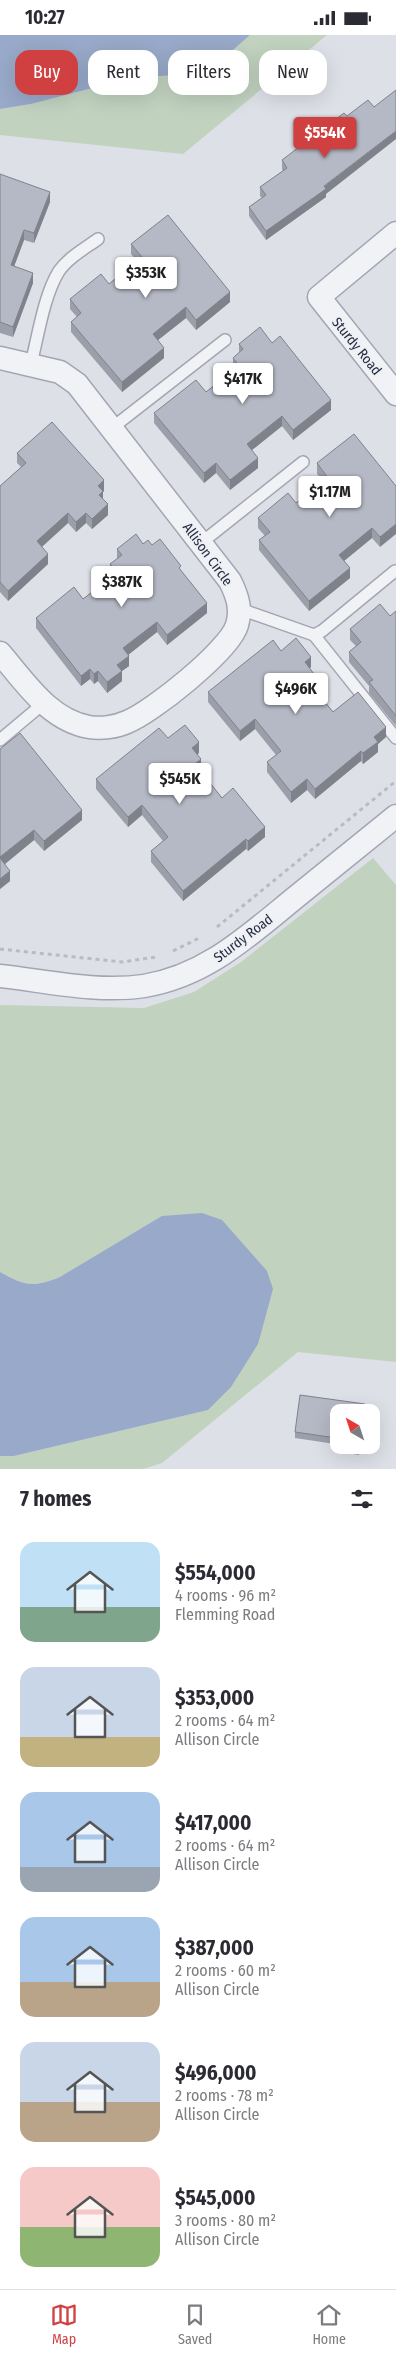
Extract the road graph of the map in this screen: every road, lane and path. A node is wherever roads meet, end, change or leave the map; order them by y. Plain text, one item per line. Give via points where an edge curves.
1 (396, 233) edge
2 (98, 239) dead end
3 (225, 340) dead end
4 (0, 358) edge
5 (31, 364) junction
6 (396, 394) edge
7 (112, 428) junction
8 (304, 462) dead end
9 (201, 543) junction
10 (395, 571) edge
11 (240, 609) junction
12 (314, 635) junction
13 (0, 653) edge
14 (44, 703) junction
15 (396, 738) edge
16 (0, 740) edge
17 (396, 781) edge
18 (396, 816) edge
19 (216, 928) dead end
20 (208, 934) dead end
21 (0, 949) edge
22 (172, 951) dead end
23 (164, 956) dead end
24 (0, 976) edge

1 - 6 street, Sturdy Road via 319,297
2 - 5 lane via 70,259 52,284
3 - 7 lane
4 - 5 street, Allison Circle
5 - 7 street, Allison Circle via 60,372 76,384
7 - 9 street, Allison Circle
8 - 9 lane
9 - 11 street, Allison Circle via 230,581
10 - 12 lane
11 - 12 lane
11 - 14 street via 234,632 217,654 143,715 127,723 91,728 57,714
12 - 15 lane
13 - 14 street
14 - 16 lane
17 - 19 path
18 - 24 street, Sturdy Road via 213,962 180,977 143,986 106,988
20 - 22 path
21 - 23 path via 122,962

